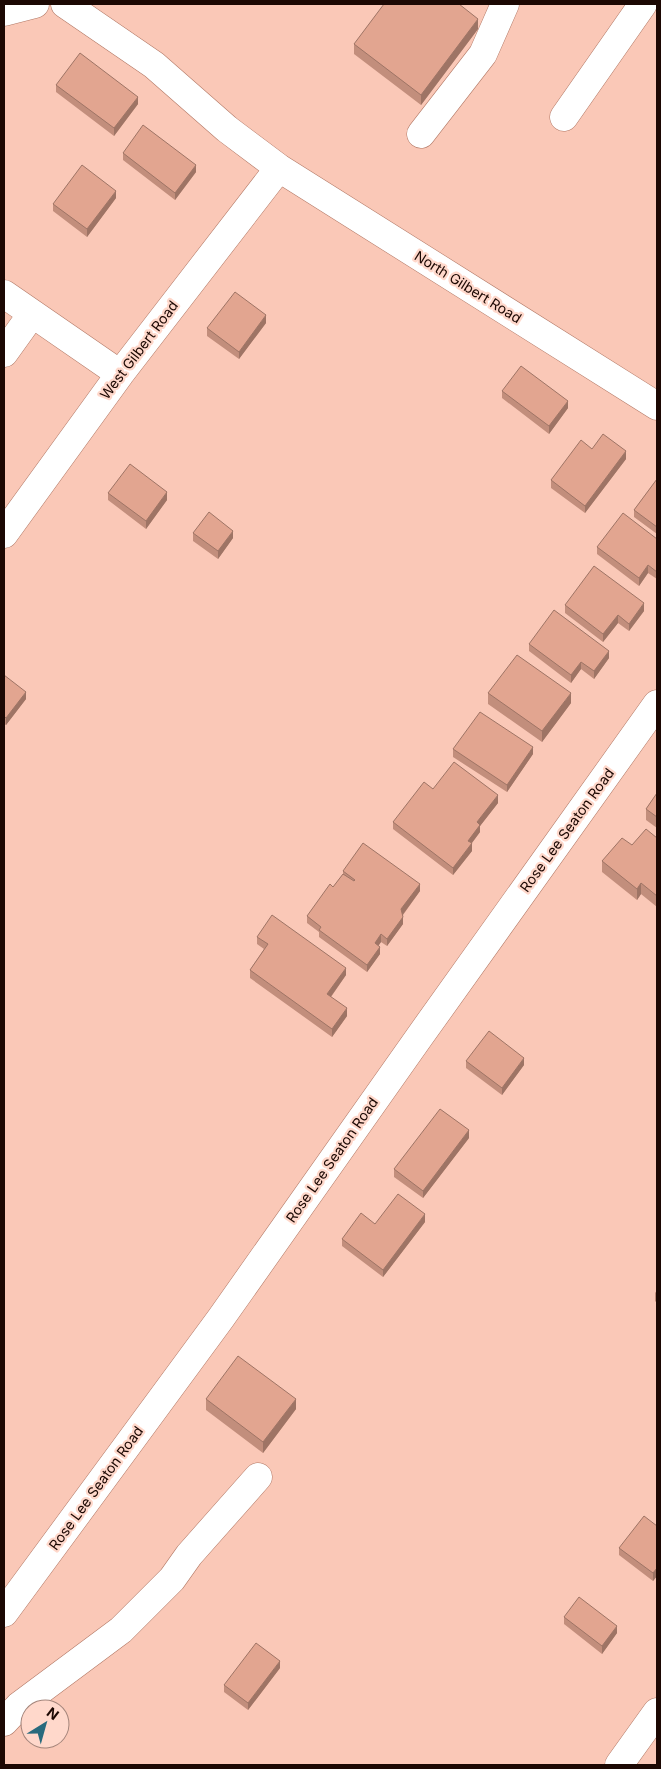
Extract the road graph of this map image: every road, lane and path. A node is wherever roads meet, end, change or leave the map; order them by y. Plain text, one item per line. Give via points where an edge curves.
1 (35, 4) edge
2 (65, 4) edge
3 (505, 4) edge
4 (643, 4) edge
5 (4, 12) edge
6 (564, 117) dead end
7 (421, 134) dead end
8 (279, 168) junction
9 (4, 294) edge
10 (32, 314) junction
11 (4, 353) edge
12 (120, 374) junction
13 (657, 406) edge
14 (4, 534) edge
15 (657, 704) edge
16 (258, 1477) dead end
17 (4, 1613) edge
18 (657, 1712) edge
19 (4, 1722) edge
20 (619, 1765) edge

1 - 5 street
2 - 8 street, North Gilbert Road via 154,66 227,129
3 - 7 street via 483,54
4 - 6 street
8 - 12 street, West Gilbert Road
8 - 13 street, North Gilbert Road
9 - 10 street
10 - 11 street
10 - 12 street
12 - 14 street, West Gilbert Road
15 - 17 street, Rose Lee Seaton Road via 221,1318
16 - 19 street via 172,1579 121,1630 19,1706
18 - 20 street

